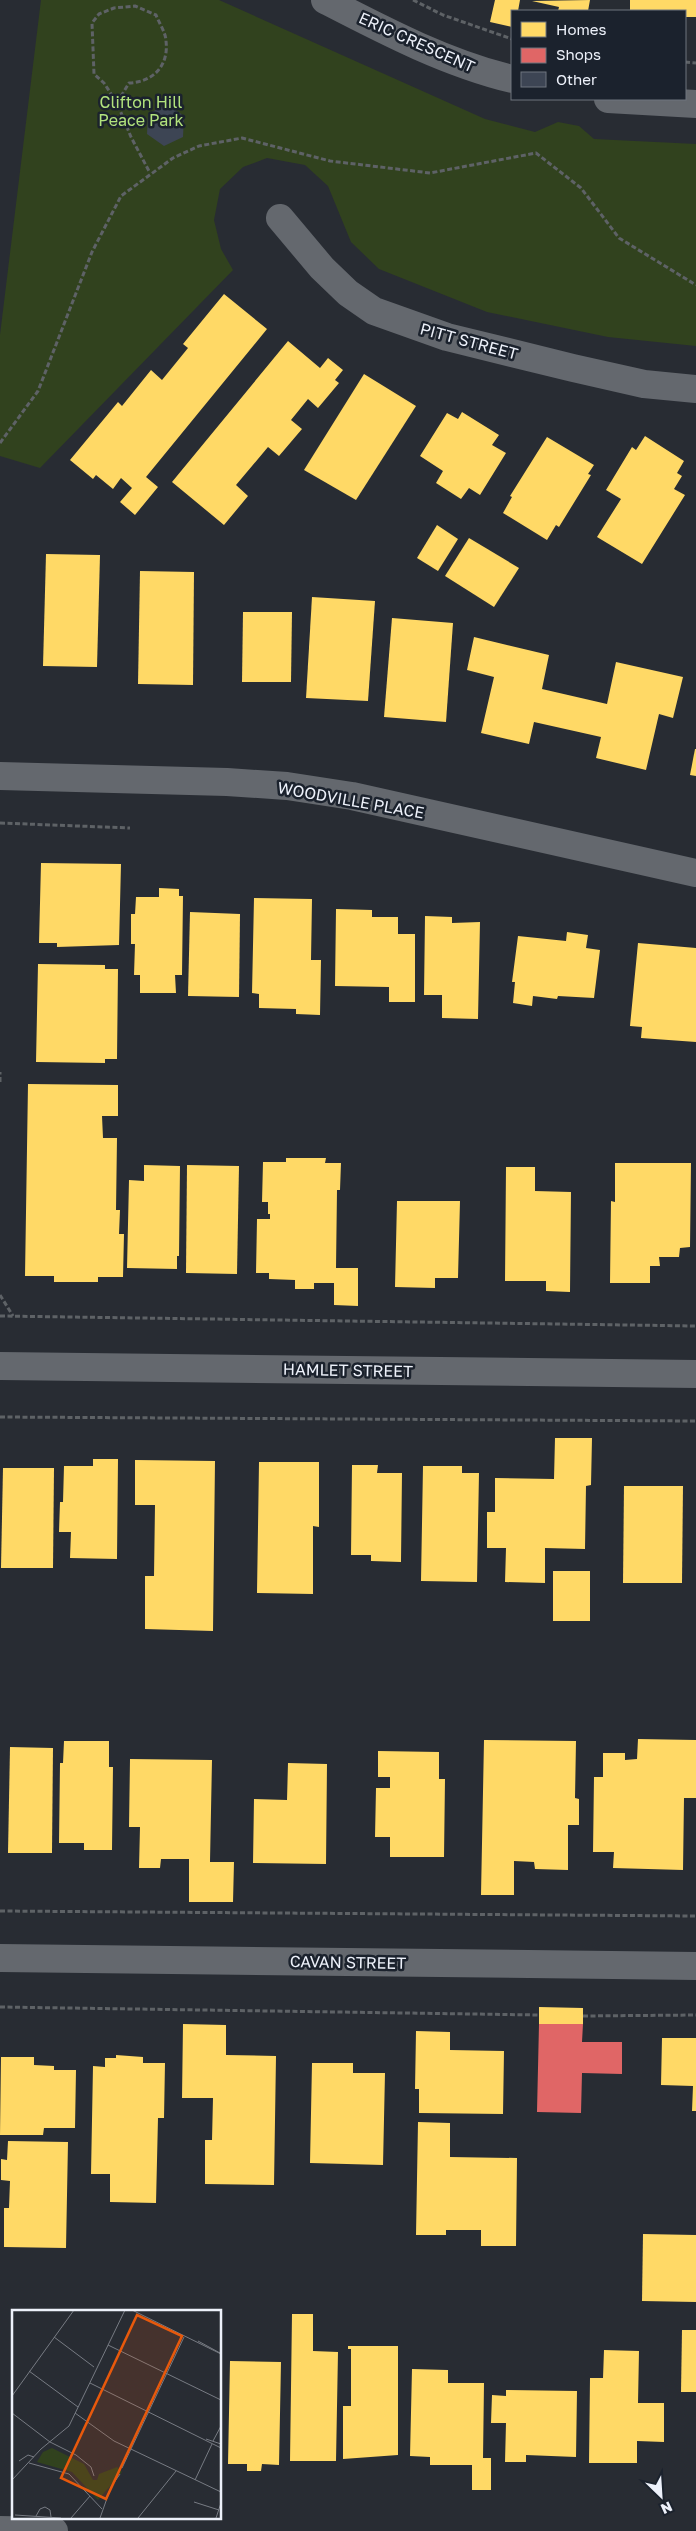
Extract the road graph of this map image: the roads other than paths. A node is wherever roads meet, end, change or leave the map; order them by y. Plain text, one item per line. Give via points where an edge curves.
1 (325, 0) edge
2 (511, 79) edge
3 (626, 100) edge
4 (696, 104) edge
5 (280, 218) dead end
6 (696, 389) edge
7 (0, 776) edge
8 (696, 873) edge
9 (0, 1366) edge
10 (696, 1374) edge
11 (0, 1958) edge
12 (696, 1966) edge
13 (0, 2530) edge
14 (54, 2531) edge

1 - 2 street, ERIC CRESCENT via 457,63
3 - 4 street
5 - 6 street, PITT STREET via 322,268 348,293 374,311 447,337 564,366 644,384
7 - 8 street, WOODVILLE PLACE via 287,786 352,796
9 - 10 street, HAMLET STREET
11 - 12 street, CAVAN STREET
13 - 14 street

